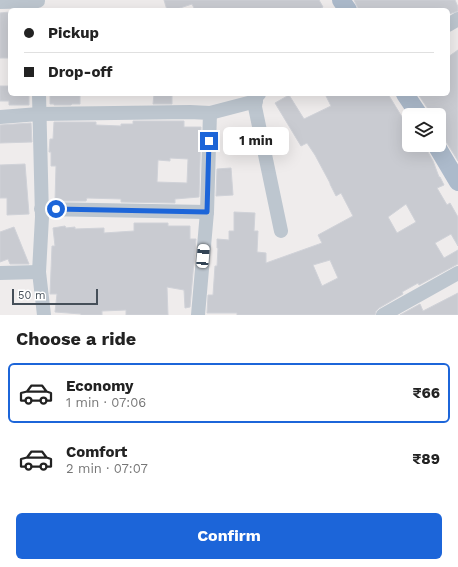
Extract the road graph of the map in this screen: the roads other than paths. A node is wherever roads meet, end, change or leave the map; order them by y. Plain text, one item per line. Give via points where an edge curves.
1 (0, 2) edge
2 (38, 4) edge
3 (39, 96) edge
4 (406, 96) edge
5 (257, 98) edge
6 (414, 108) edge
7 (210, 113) junction
8 (39, 114) junction
9 (0, 117) edge
10 (440, 152) edge
11 (458, 182) edge
12 (41, 209) junction
13 (207, 212) junction
14 (282, 232) dead end
15 (39, 272) junction
16 (0, 273) edge
17 (458, 273) edge
18 (44, 315) edge
19 (198, 315) edge
20 (384, 315) edge

1 - 2 street
3 - 8 street
4 - 6 main road
5 - 7 street
5 - 14 street via 255,107
7 - 8 street
7 - 13 street
8 - 9 street
8 - 12 street
10 - 11 main road
12 - 13 street
12 - 15 street
13 - 19 street
15 - 16 street
15 - 18 street
17 - 20 street

